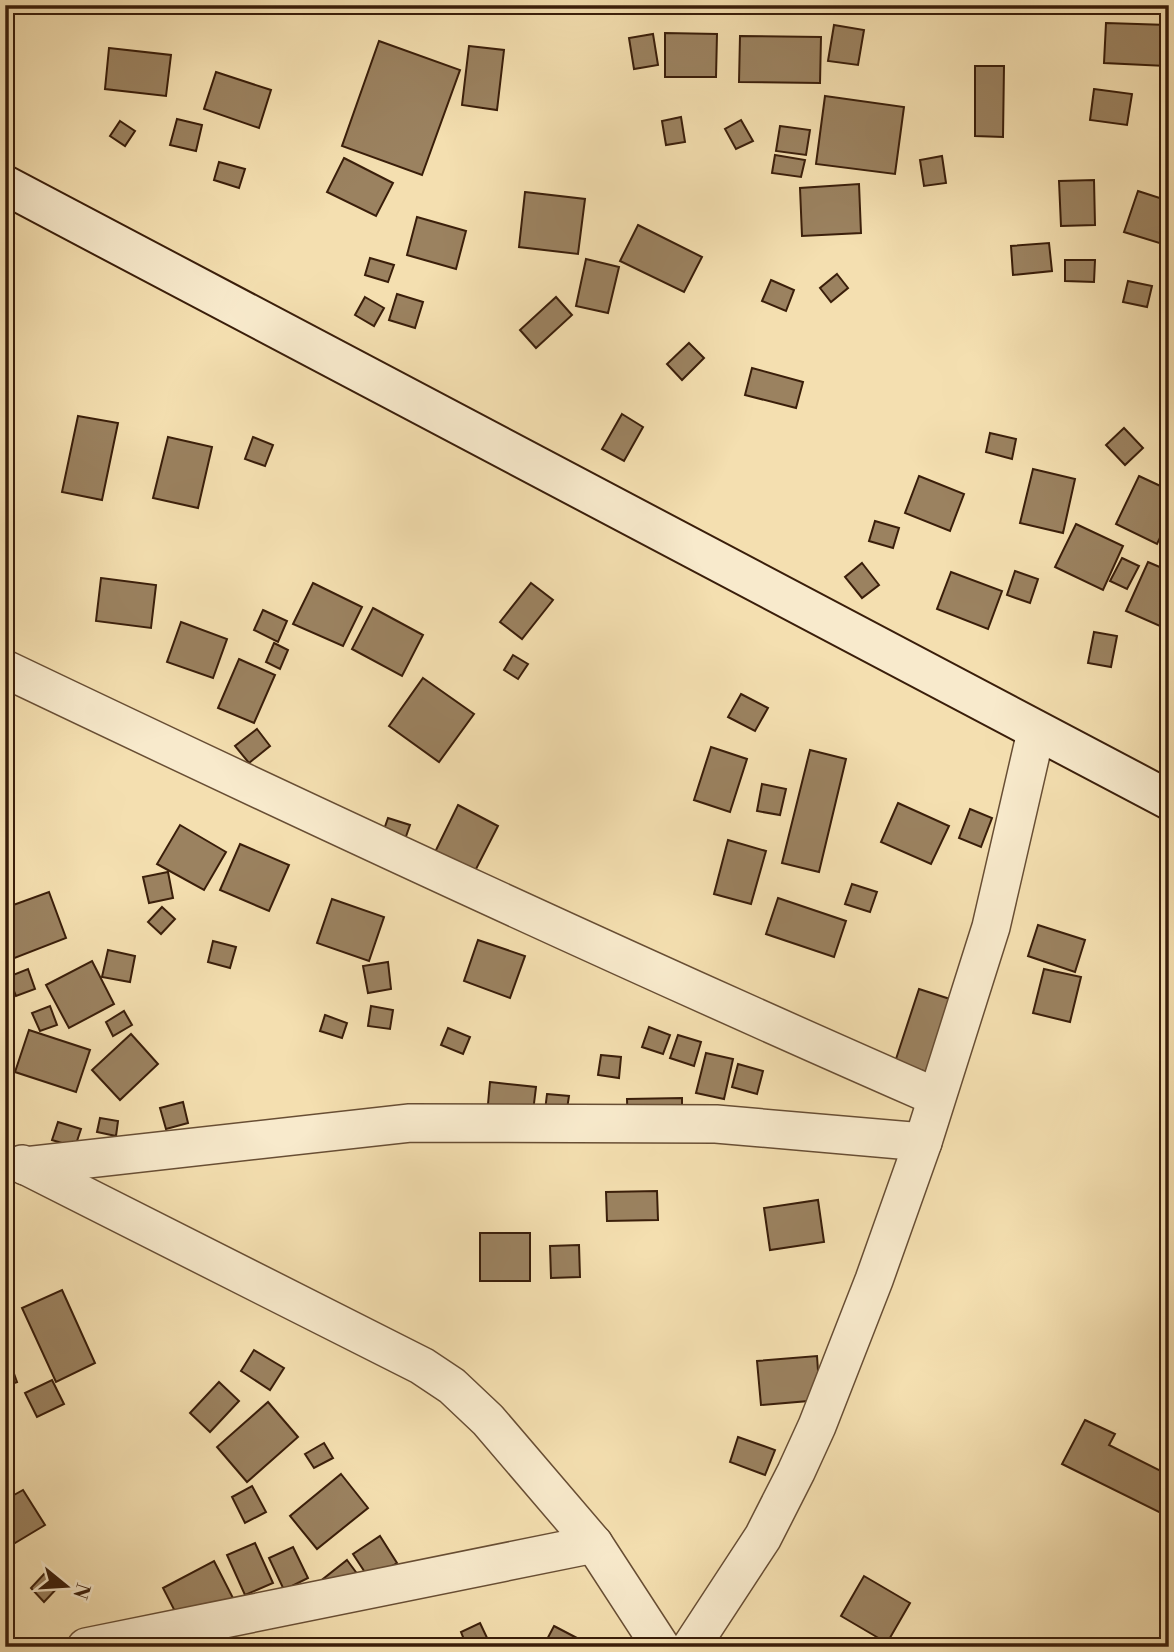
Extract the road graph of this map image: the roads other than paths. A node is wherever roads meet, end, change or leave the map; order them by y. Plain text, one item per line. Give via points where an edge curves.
1 (5, 185) edge
2 (5, 668) edge
3 (1036, 732) junction
4 (1169, 800) edge
5 (936, 1097) junction
6 (923, 1142) junction
7 (15, 1161) edge
8 (594, 1544) junction
9 (86, 1647) edge
10 (661, 1647) edge
11 (691, 1647) edge

1 - 3 street
2 - 5 street via 235,779
3 - 4 street
3 - 5 street via 991,928
5 - 6 street
6 - 7 street via 716,1124 410,1123
6 - 11 street via 802,1461 763,1537
7 - 8 street via 442,1379 488,1420
8 - 9 street
8 - 10 street

